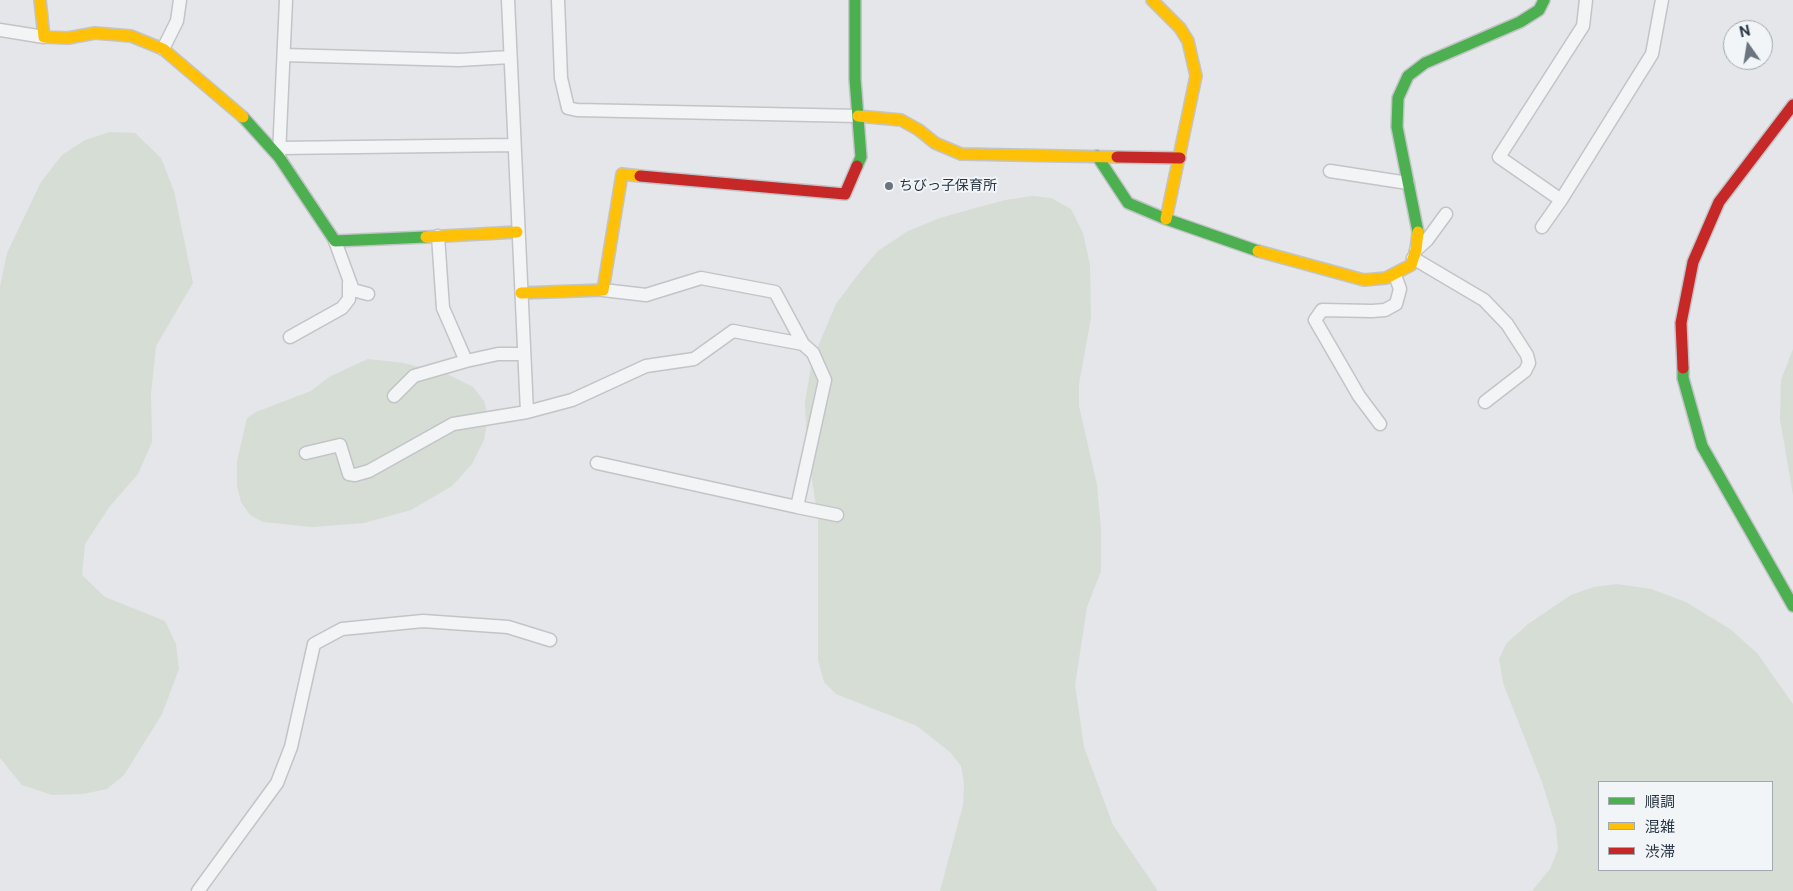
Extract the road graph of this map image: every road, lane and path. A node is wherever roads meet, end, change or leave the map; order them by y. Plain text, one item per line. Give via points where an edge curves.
1 (40, 0) edge
2 (180, 0) edge
3 (286, 0) edge
4 (508, 0) edge
5 (558, 0) edge
6 (855, 0) edge
7 (1152, 0) edge
8 (1544, 0) edge
9 (1586, 0) edge
10 (1662, 0) edge
11 (0, 30) edge
12 (44, 37) junction
13 (163, 49) junction
14 (284, 55) junction
15 (510, 57) junction
16 (1793, 105) edge
17 (858, 116) junction
18 (514, 145) junction
19 (279, 153) junction
20 (1097, 156) junction
21 (1180, 158) junction
22 (1330, 171) dead end
23 (1408, 183) junction
24 (1561, 200) junction
25 (1446, 214) dead end
26 (1166, 219) junction
27 (1542, 226) dead end
28 (517, 232) junction
29 (438, 236) junction
30 (336, 241) junction
31 (1414, 254) junction
32 (1395, 275) junction
33 (349, 283) junction
34 (602, 290) junction
35 (521, 293) junction
36 (368, 294) dead end
37 (290, 337) dead end
38 (803, 344) junction
39 (524, 354) junction
40 (466, 360) junction
41 (394, 396) dead end
42 (1485, 402) dead end
43 (527, 412) junction
44 (1380, 424) dead end
45 (306, 453) dead end
46 (597, 463) dead end
47 (797, 507) junction
48 (837, 515) dead end
49 (1793, 606) edge
50 (550, 640) dead end
51 (198, 891) edge

1 - 12 street
2 - 13 street via 176,21
3 - 14 street
4 - 15 street
5 - 17 street via 562,78 568,108
6 - 17 street via 854,78
7 - 21 street via 1180,28 1188,41 1196,76
8 - 23 street via 1539,10 1520,22 1425,63 1408,76 1398,98 1397,127
9 - 24 street via 1583,26 1499,157
10 - 24 street via 1652,54
11 - 12 street
12 - 13 street via 68,38 95,33 131,36
13 - 19 street
14 - 15 street via 458,60
14 - 19 street
15 - 18 street
16 - 49 street via 1719,202 1693,262 1681,323 1683,378 1702,446
17 - 20 street via 901,120 934,143 961,154
17 - 34 street via 861,157 845,194 622,174
18 - 19 street
18 - 28 street
19 - 30 street
20 - 21 street
20 - 26 street via 1128,203
21 - 26 street
22 - 23 street
23 - 31 street via 1418,228
24 - 27 street
25 - 31 street
26 - 32 street via 1240,246 1364,280
28 - 29 street
28 - 35 street
29 - 30 street
29 - 40 street via 443,308
30 - 33 street
31 - 32 street via 1410,265
31 - 42 street via 1484,300 1506,324 1527,355 1525,372
32 - 44 street via 1400,289 1396,304 1385,310 1322,310 1315,320 1359,396
33 - 36 street via 353,290
33 - 37 street via 349,299 342,308
34 - 35 street
34 - 38 street via 646,295 701,278 775,292
35 - 39 street
38 - 43 street via 733,331 694,359 646,366 572,400
38 - 47 street via 814,353 825,380
39 - 40 street via 498,354
39 - 43 street
40 - 41 street via 414,376
43 - 45 street via 453,424 369,471 355,475 349,474 340,445
46 - 47 street
47 - 48 street
50 - 51 street via 508,627 423,621 342,629 314,644 291,747 277,783

